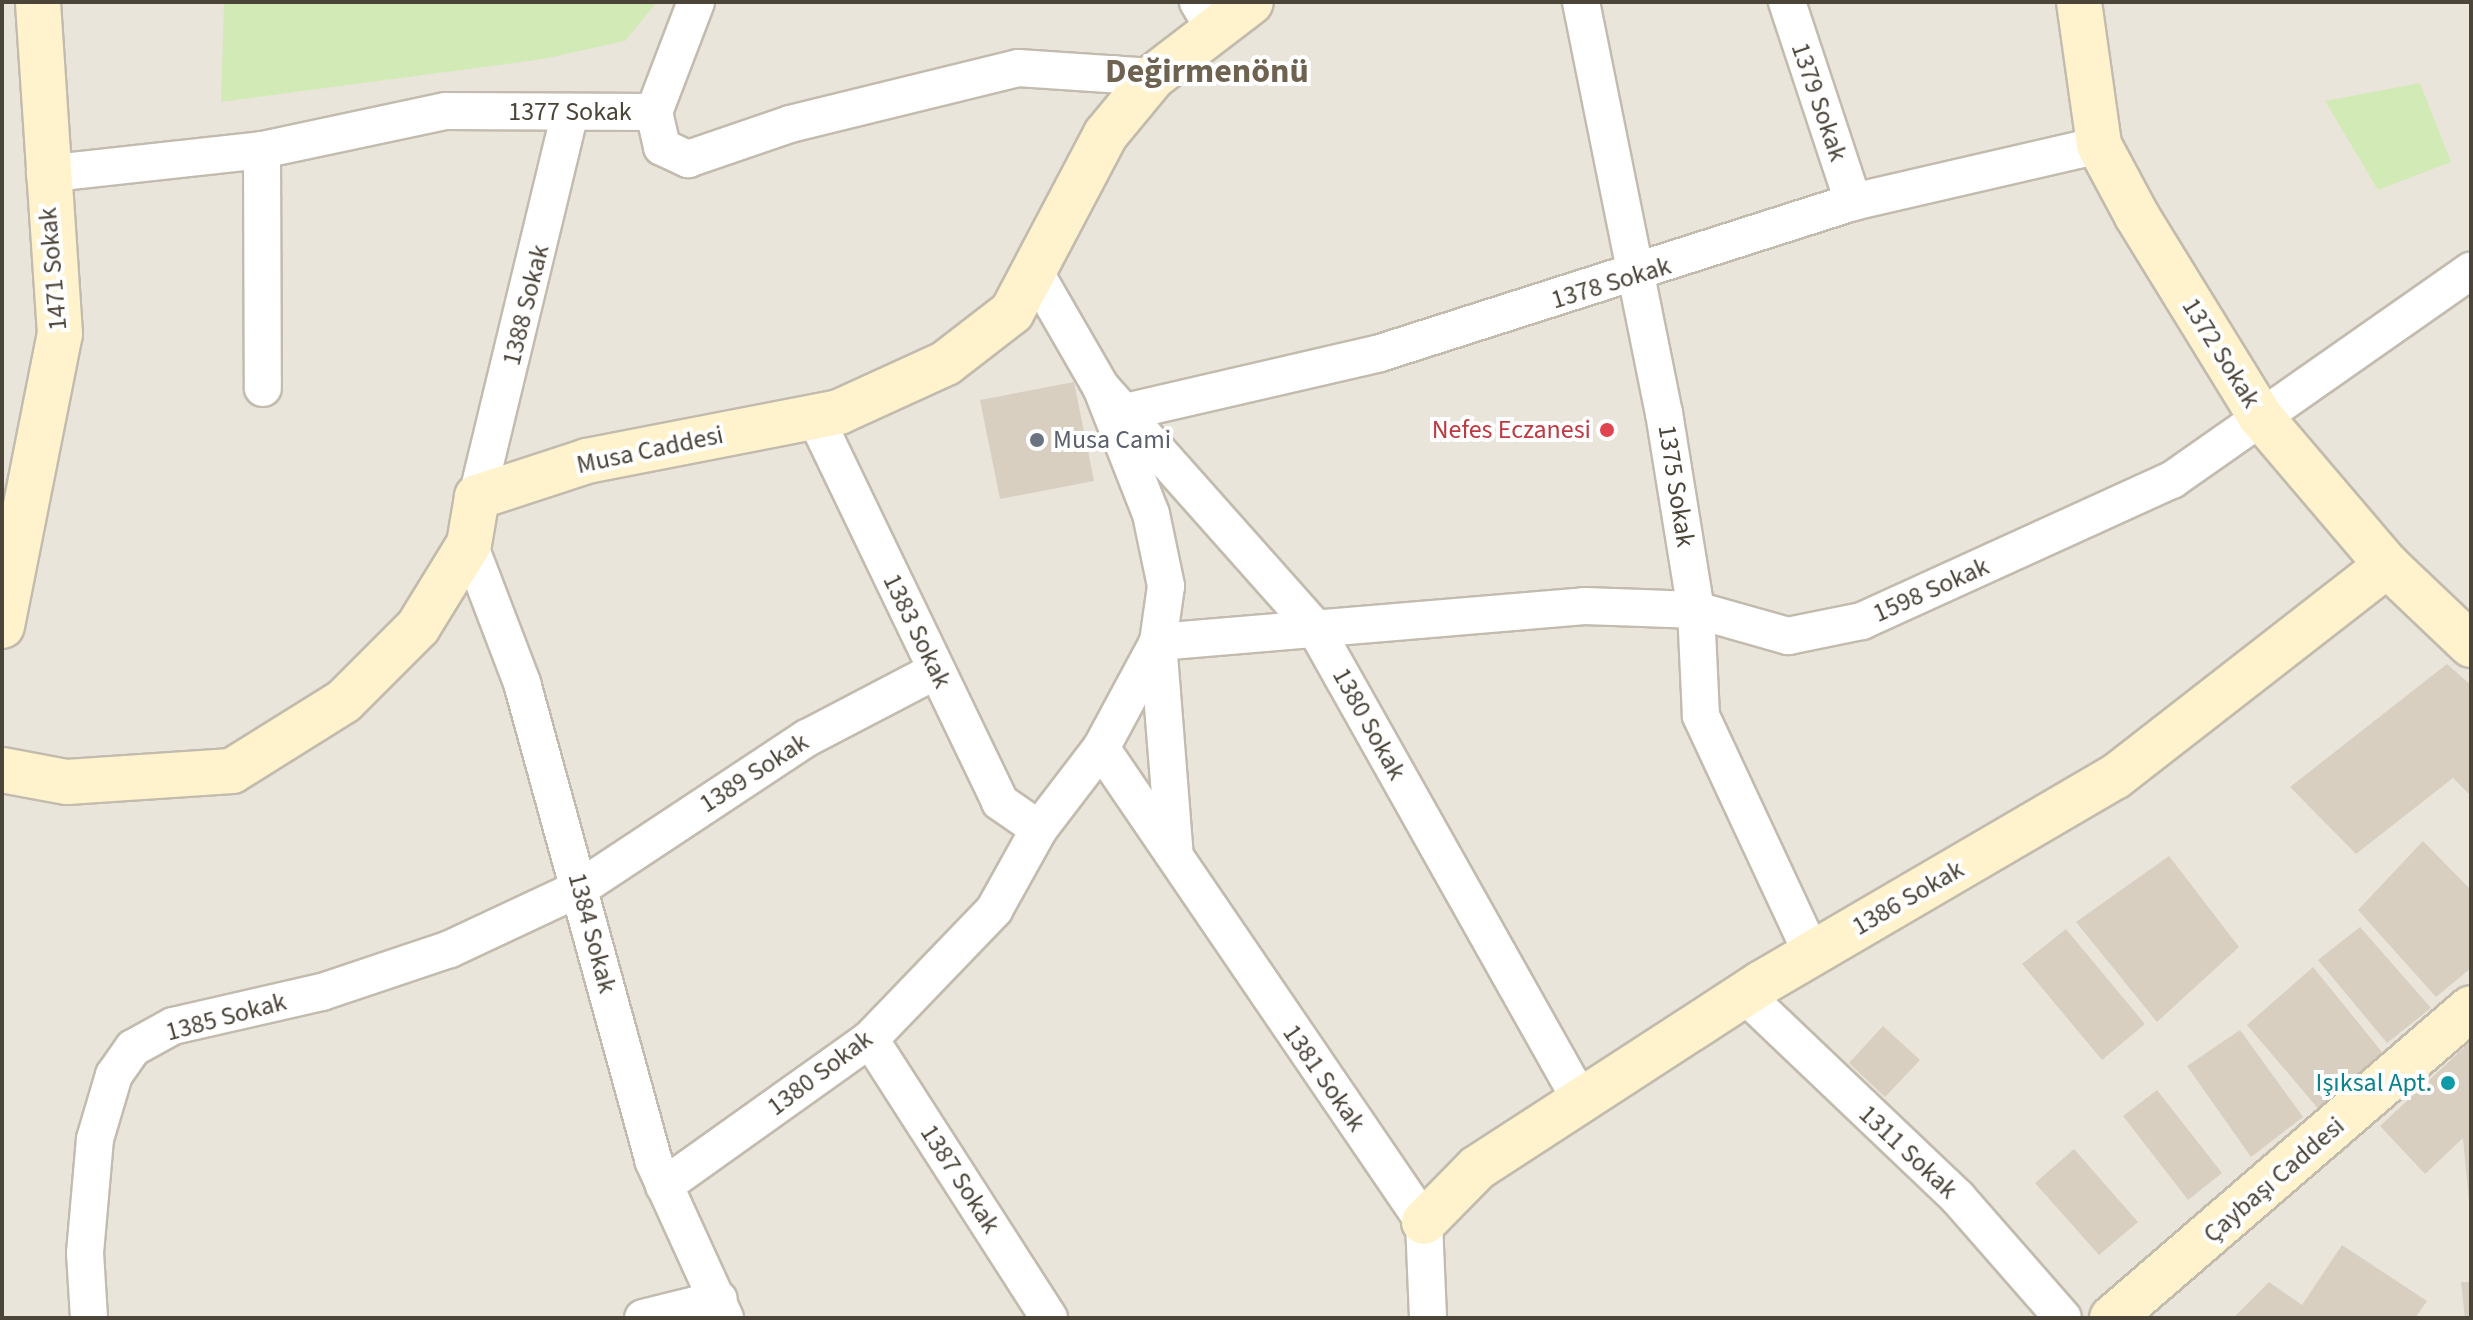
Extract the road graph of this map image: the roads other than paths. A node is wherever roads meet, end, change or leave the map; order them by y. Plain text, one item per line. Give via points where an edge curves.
1 (38, 2) edge
2 (696, 2) edge
3 (1251, 2) edge
4 (1581, 2) edge
5 (1787, 2) edge
6 (2079, 2) edge
7 (1206, 16) edge
8 (1153, 77) junction
9 (570, 112) junction
10 (654, 112) junction
11 (2099, 145) junction
12 (262, 150) junction
13 (45, 174) junction
14 (1853, 202) junction
15 (1034, 271) junction
16 (2471, 271) edge
17 (1636, 276) junction
18 (263, 388) dead end
19 (1111, 400) junction
20 (2260, 416) junction
21 (815, 417) junction
22 (477, 497) junction
23 (469, 544) junction
24 (2387, 565) junction
25 (1696, 610) junction
26 (2, 626) edge
27 (1315, 628) junction
28 (1158, 642) junction
29 (2471, 645) edge
30 (935, 671) junction
31 (1101, 748) junction
32 (2, 770) edge
33 (1039, 829) junction
34 (1174, 853) junction
35 (580, 888) junction
36 (1812, 954) junction
37 (1744, 994) junction
38 (2471, 1008) edge
39 (870, 1039) junction
40 (1581, 1101) junction
41 (664, 1186) junction
42 (1424, 1222) junction
43 (722, 1308) edge
44 (89, 1318) edge
45 (643, 1318) edge
46 (1049, 1318) edge
47 (1428, 1318) edge
48 (2063, 1318) edge
49 (2112, 1318) edge

1 - 13 street, 1471 Sokak
2 - 10 street
3 - 7 street, Musa Caddesi
4 - 17 street, 1375 Sokak
5 - 14 street, 1379 Sokak
6 - 11 street, 1372 Sokak
7 - 8 street, Musa Caddesi
8 - 10 street, 1377 Sokak via 1018,68 790,124 688,159 662,147
8 - 15 street, Musa Caddesi via 1106,134
9 - 10 street, 1377 Sokak
9 - 12 street, 1377 Sokak via 446,111
9 - 22 street, 1388 Sokak
11 - 14 street, 1378 Sokak
11 - 20 street, 1372 Sokak
12 - 13 street, 1377 Sokak
12 - 18 street
13 - 26 street, 1471 Sokak via 60,334
14 - 17 street, 1378 Sokak
15 - 19 street, 1380 Sokak
15 - 21 street, Musa Caddesi via 1012,312 946,363
16 - 20 street, 1598 Sokak
17 - 19 street, 1378 Sokak via 1380,353
17 - 25 street, 1375 Sokak
19 - 27 street, 1380 Sokak
19 - 28 street, 1380 Sokak via 1151,514 1166,586
20 - 24 street, 1372 Sokak
20 - 25 street, 1598 Sokak via 2172,480 1862,621 1788,636
21 - 22 street, Musa Caddesi via 587,461
21 - 30 street, 1383 Sokak
22 - 23 street
23 - 32 street via 418,627 344,701 232,771 67,782
23 - 35 street, 1384 Sokak via 522,683
24 - 29 street, 1372 Sokak
24 - 36 street, 1386 Sokak via 2115,777
25 - 27 street, 1598 Sokak via 1584,606
25 - 36 street, 1375 Sokak via 1701,716
27 - 28 street, 1598 Sokak
27 - 40 street, 1380 Sokak
28 - 31 street, 1380 Sokak
28 - 34 street, 1381 Sokak
30 - 33 street, 1383 Sokak via 1000,802
30 - 35 street, 1389 Sokak via 807,738
31 - 33 street, 1380 Sokak
31 - 34 street, 1381 Sokak
33 - 39 street, 1380 Sokak via 994,910
34 - 42 street, 1381 Sokak
35 - 41 street, 1384 Sokak
35 - 44 street, 1385 Sokak via 450,949 322,992 173,1026 133,1048 114,1075 95,1139 85,1253
36 - 37 street, 1386 Sokak
37 - 40 street, 1386 Sokak
37 - 48 street, 1311 Sokak via 1958,1198
38 - 49 street, Çaybaşı Caddesi
39 - 41 street, 1380 Sokak
39 - 46 street, 1387 Sokak
40 - 42 street, 1386 Sokak via 1477,1168
41 - 43 street, 1384 Sokak
42 - 47 street
43 - 45 street

